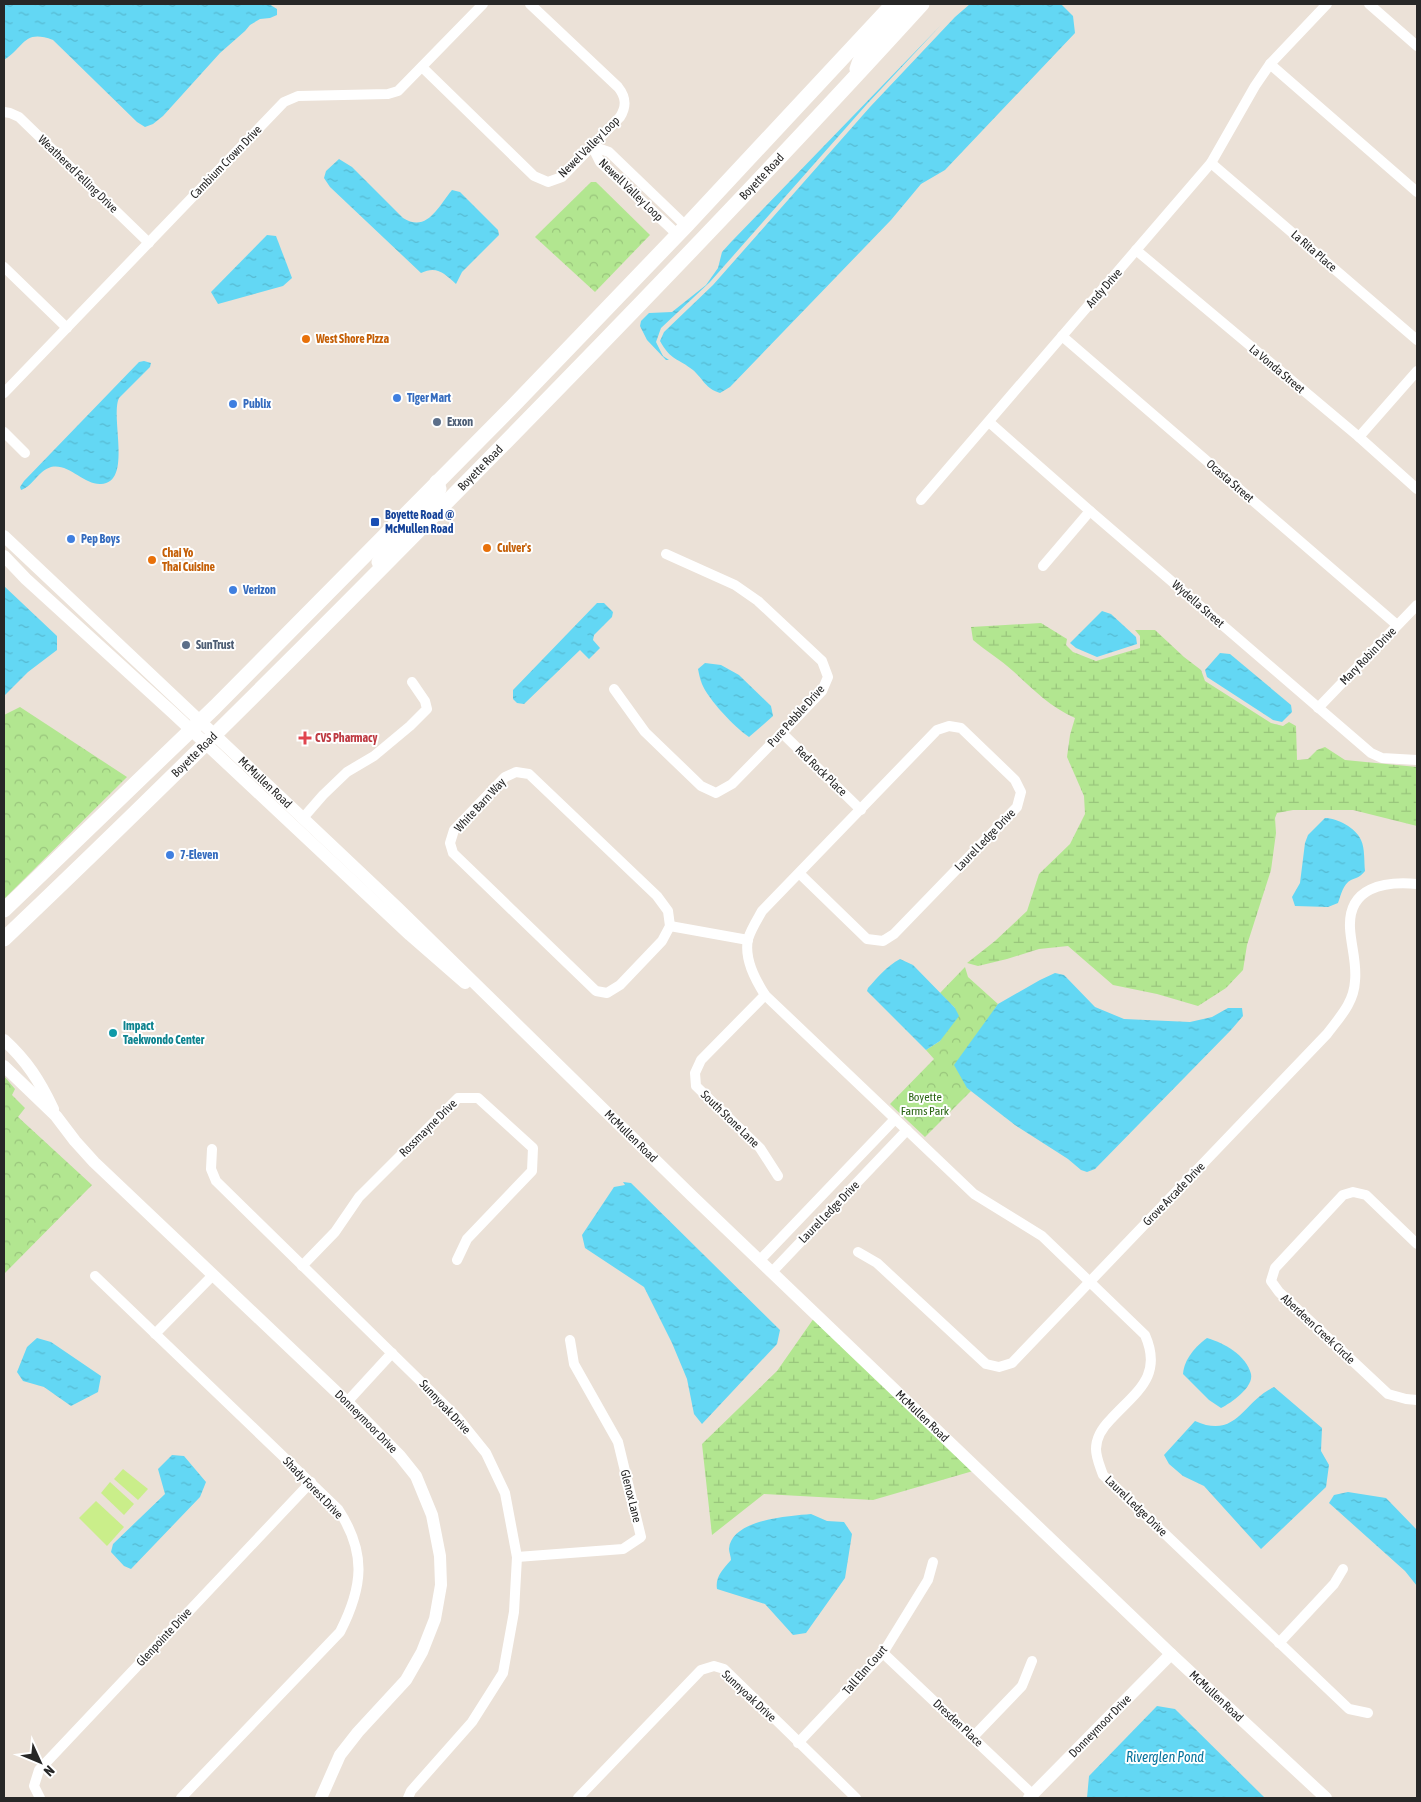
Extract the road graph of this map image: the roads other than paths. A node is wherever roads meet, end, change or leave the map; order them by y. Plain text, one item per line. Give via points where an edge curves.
1 (483, 4) edge
2 (530, 4) edge
3 (893, 4) edge
4 (907, 4) edge
5 (922, 4) edge
6 (1327, 4) edge
7 (1368, 4) edge
8 (1417, 46) edge
9 (1270, 64) junction
10 (422, 67) junction
11 (855, 78) junction
12 (4, 112) edge
13 (592, 146) junction
14 (1211, 163) junction
15 (1417, 192) edge
16 (682, 230) junction
17 (149, 243) junction
18 (1136, 250) junction
19 (4, 267) edge
20 (66, 328) junction
21 (611, 334) junction
22 (1062, 336) junction
23 (1417, 340) edge
24 (1417, 370) edge
25 (4, 394) edge
26 (990, 422) junction
27 (4, 432) edge
28 (1359, 437) junction
29 (25, 453) dead end
30 (473, 476) junction
31 (437, 482) junction
32 (1417, 489) edge
33 (921, 500) dead end
34 (1090, 511) junction
35 (4, 536) edge
36 (666, 554) dead end
37 (4, 556) edge
38 (1043, 566) dead end
39 (373, 577) junction
40 (1417, 605) edge
41 (1397, 625) junction
42 (412, 682) dead end
43 (614, 689) dead end
44 (1318, 708) junction
45 (196, 726) junction
46 (782, 733) junction
47 (211, 740) junction
48 (1417, 760) edge
49 (861, 810) junction
50 (303, 818) junction
51 (799, 874) junction
52 (1417, 884) edge
53 (4, 910) edge
54 (670, 926) junction
55 (4, 940) edge
56 (748, 940) junction
57 (450, 965) junction
58 (765, 995) junction
59 (4, 1040) edge
60 (4, 1066) edge
61 (56, 1116) junction
62 (895, 1119) junction
63 (907, 1130) junction
64 (212, 1149) dead end
65 (778, 1176) dead end
66 (1417, 1244) edge
67 (858, 1252) dead end
68 (457, 1260) dead end
69 (760, 1260) junction
70 (302, 1266) junction
71 (772, 1272) junction
72 (213, 1275) junction
73 (95, 1276) dead end
74 (1090, 1281) junction
75 (155, 1334) junction
76 (570, 1340) dead end
77 (392, 1353) junction
78 (1417, 1400) edge
79 (347, 1402) junction
80 (311, 1482) junction
81 (517, 1557) junction
82 (933, 1562) dead end
83 (1342, 1569) dead end
84 (1279, 1643) junction
85 (882, 1653) junction
86 (1171, 1654) junction
87 (1032, 1661) dead end
88 (1368, 1713) dead end
89 (973, 1737) junction
90 (798, 1743) junction
91 (1030, 1796) edge
92 (40, 1798) edge
93 (181, 1798) edge
94 (321, 1798) edge
95 (408, 1798) edge
96 (578, 1798) edge
97 (856, 1798) edge
98 (1326, 1798) edge

1 - 10 street, Cambium Crown Drive
2 - 13 street, Newel Valley Loop via 622,93 624,112
3 - 16 main road, Boyette Road
4 - 11 main road via 864,52
5 - 11 main road, Boyette Road
6 - 9 street, Andy Drive
7 - 8 street
9 - 14 street, Andy Drive
9 - 15 street
10 - 13 street, Newel Valley Loop via 541,180 548,182 562,177
10 - 17 street, Cambium Crown Drive via 393,93 288,99
11 - 21 main road, Boyette Road
12 - 17 street, Weathered Felling Drive via 19,117
13 - 16 street, Newell Valley Loop via 600,162
14 - 18 street, Andy Drive
14 - 23 street, La Rita Place
16 - 21 main road via 674,254 618,314
16 - 31 main road, Boyette Road
17 - 20 street, Cambium Crown Drive
18 - 22 street, Andy Drive
18 - 28 street, La Vonda Street
19 - 20 street
20 - 25 street, Cambium Crown Drive
21 - 30 main road, Boyette Road
22 - 26 street, Andy Drive
22 - 41 street, Ocasta Street
24 - 28 street
26 - 33 street, Andy Drive
26 - 34 street, Wydella Street
27 - 29 street
28 - 32 street, La Vonda Street
30 - 31 main road
30 - 39 main road, Boyette Road
31 - 39 main road via 439,489 435,498 390,545
31 - 45 main road, Boyette Road
34 - 38 street
34 - 44 street, Wydella Street
35 - 45 street, McMullen Road
36 - 46 street, Pure Pebble Drive via 735,585 758,601 822,661 828,677 822,691
37 - 45 street, McMullen Road via 26,579
39 - 47 main road, Boyette Road
40 - 41 street, Mary Robin Drive
41 - 44 street, Mary Robin Drive
42 - 50 street via 427,709 374,756 343,776
43 - 46 street, Pure Pebble Drive via 645,732 701,786 716,793 732,784
44 - 48 street, Wydella Street via 1371,753 1382,758
45 - 47 street, McMullen Road
45 - 53 main road, Boyette Road
46 - 49 street, Red Rock Place
47 - 50 street, McMullen Road
47 - 55 main road, Boyette Road
47 - 57 street, McMullen Road via 410,935
49 - 51 street, Laurel Ledge Drive
49 - 51 street, Laurel Ledge Drive via 937,730 949,726 961,728 1015,780 1021,792 1017,807 894,934 882,941 867,938
50 - 57 street, McMullen Road
51 - 56 street, Laurel Ledge Drive via 762,911
52 - 74 street, Grove Arcade Drive via 1398,882 1369,889 1360,896 1352,908 1350,928 1356,983 1348,1007 1327,1034
54 - 54 street, White Barn Way via 662,941 620,985 607,993 596,991 453,853 450,843 454,830 505,777 516,772 529,774 657,896 668,911
54 - 56 street
56 - 58 street, Laurel Ledge Drive via 753,976
57 - 69 street, McMullen Road
58 - 62 street, Laurel Ledge Drive
58 - 65 street, South Stone Lane via 701,1060 695,1074 696,1086 760,1148
59 - 61 street, Donneymoor Drive via 33,1072
60 - 61 street, Donneymoor Drive
61 - 72 street, Donneymoor Drive via 94,1162
62 - 63 street, Laurel Ledge Drive
62 - 69 street, Laurel Ledge Drive
63 - 71 street, Laurel Ledge Drive
63 - 74 street, Laurel Ledge Drive via 974,1194 1042,1236
64 - 70 street, Sunnyoak Drive via 211,1169 216,1182
66 - 78 street, Aberdeen Creek Circle via 1366,1195 1353,1192 1343,1196 1275,1268 1272,1281 1279,1292 1388,1394
67 - 74 street, Grove Arcade Drive via 877,1263 986,1364 999,1367 1012,1364
68 - 70 street, Rossmayne Drive via 466,1239 532,1171 533,1148 478,1098 458,1098 359,1197 335,1232
69 - 71 street, McMullen Road
70 - 77 street, Sunnyoak Drive
71 - 86 street, McMullen Road
72 - 75 street
72 - 79 street, Donneymoor Drive
73 - 75 street, Shady Forest Drive
74 - 84 street, Laurel Ledge Drive via 1145,1334 1150,1348 1151,1369 1146,1381 1101,1430 1096,1447 1103,1475
75 - 80 street, Shady Forest Drive
76 - 81 street, Glenox Lane via 574,1364 618,1442 641,1537 623,1549
77 - 79 street
77 - 81 street, Sunnyoak Drive via 457,1417 486,1453 505,1493
79 - 94 street, Donneymoor Drive via 416,1476 432,1515 440,1556 441,1585 436,1618 422,1652 406,1680 340,1755
80 - 92 street, Glenpointe Drive via 39,1770 34,1786
80 - 93 street, Shady Forest Drive via 338,1509 354,1540 359,1584 352,1609 340,1632
81 - 95 street, Sunnyoak Drive via 514,1612 502,1673 472,1722
82 - 85 street, Tall Elm Court via 928,1580
83 - 84 street via 1334,1584
84 - 88 street, Laurel Ledge Drive via 1349,1709
85 - 89 street, Dresden Place
85 - 90 street, Tall Elm Court
86 - 91 street, Donneymoor Drive
86 - 98 street, McMullen Road
87 - 89 street via 1022,1686
89 - 91 street, Dresden Place
90 - 96 street, Sunnyoak Drive via 724,1669 714,1666 701,1670
90 - 97 street, Sunnyoak Drive

